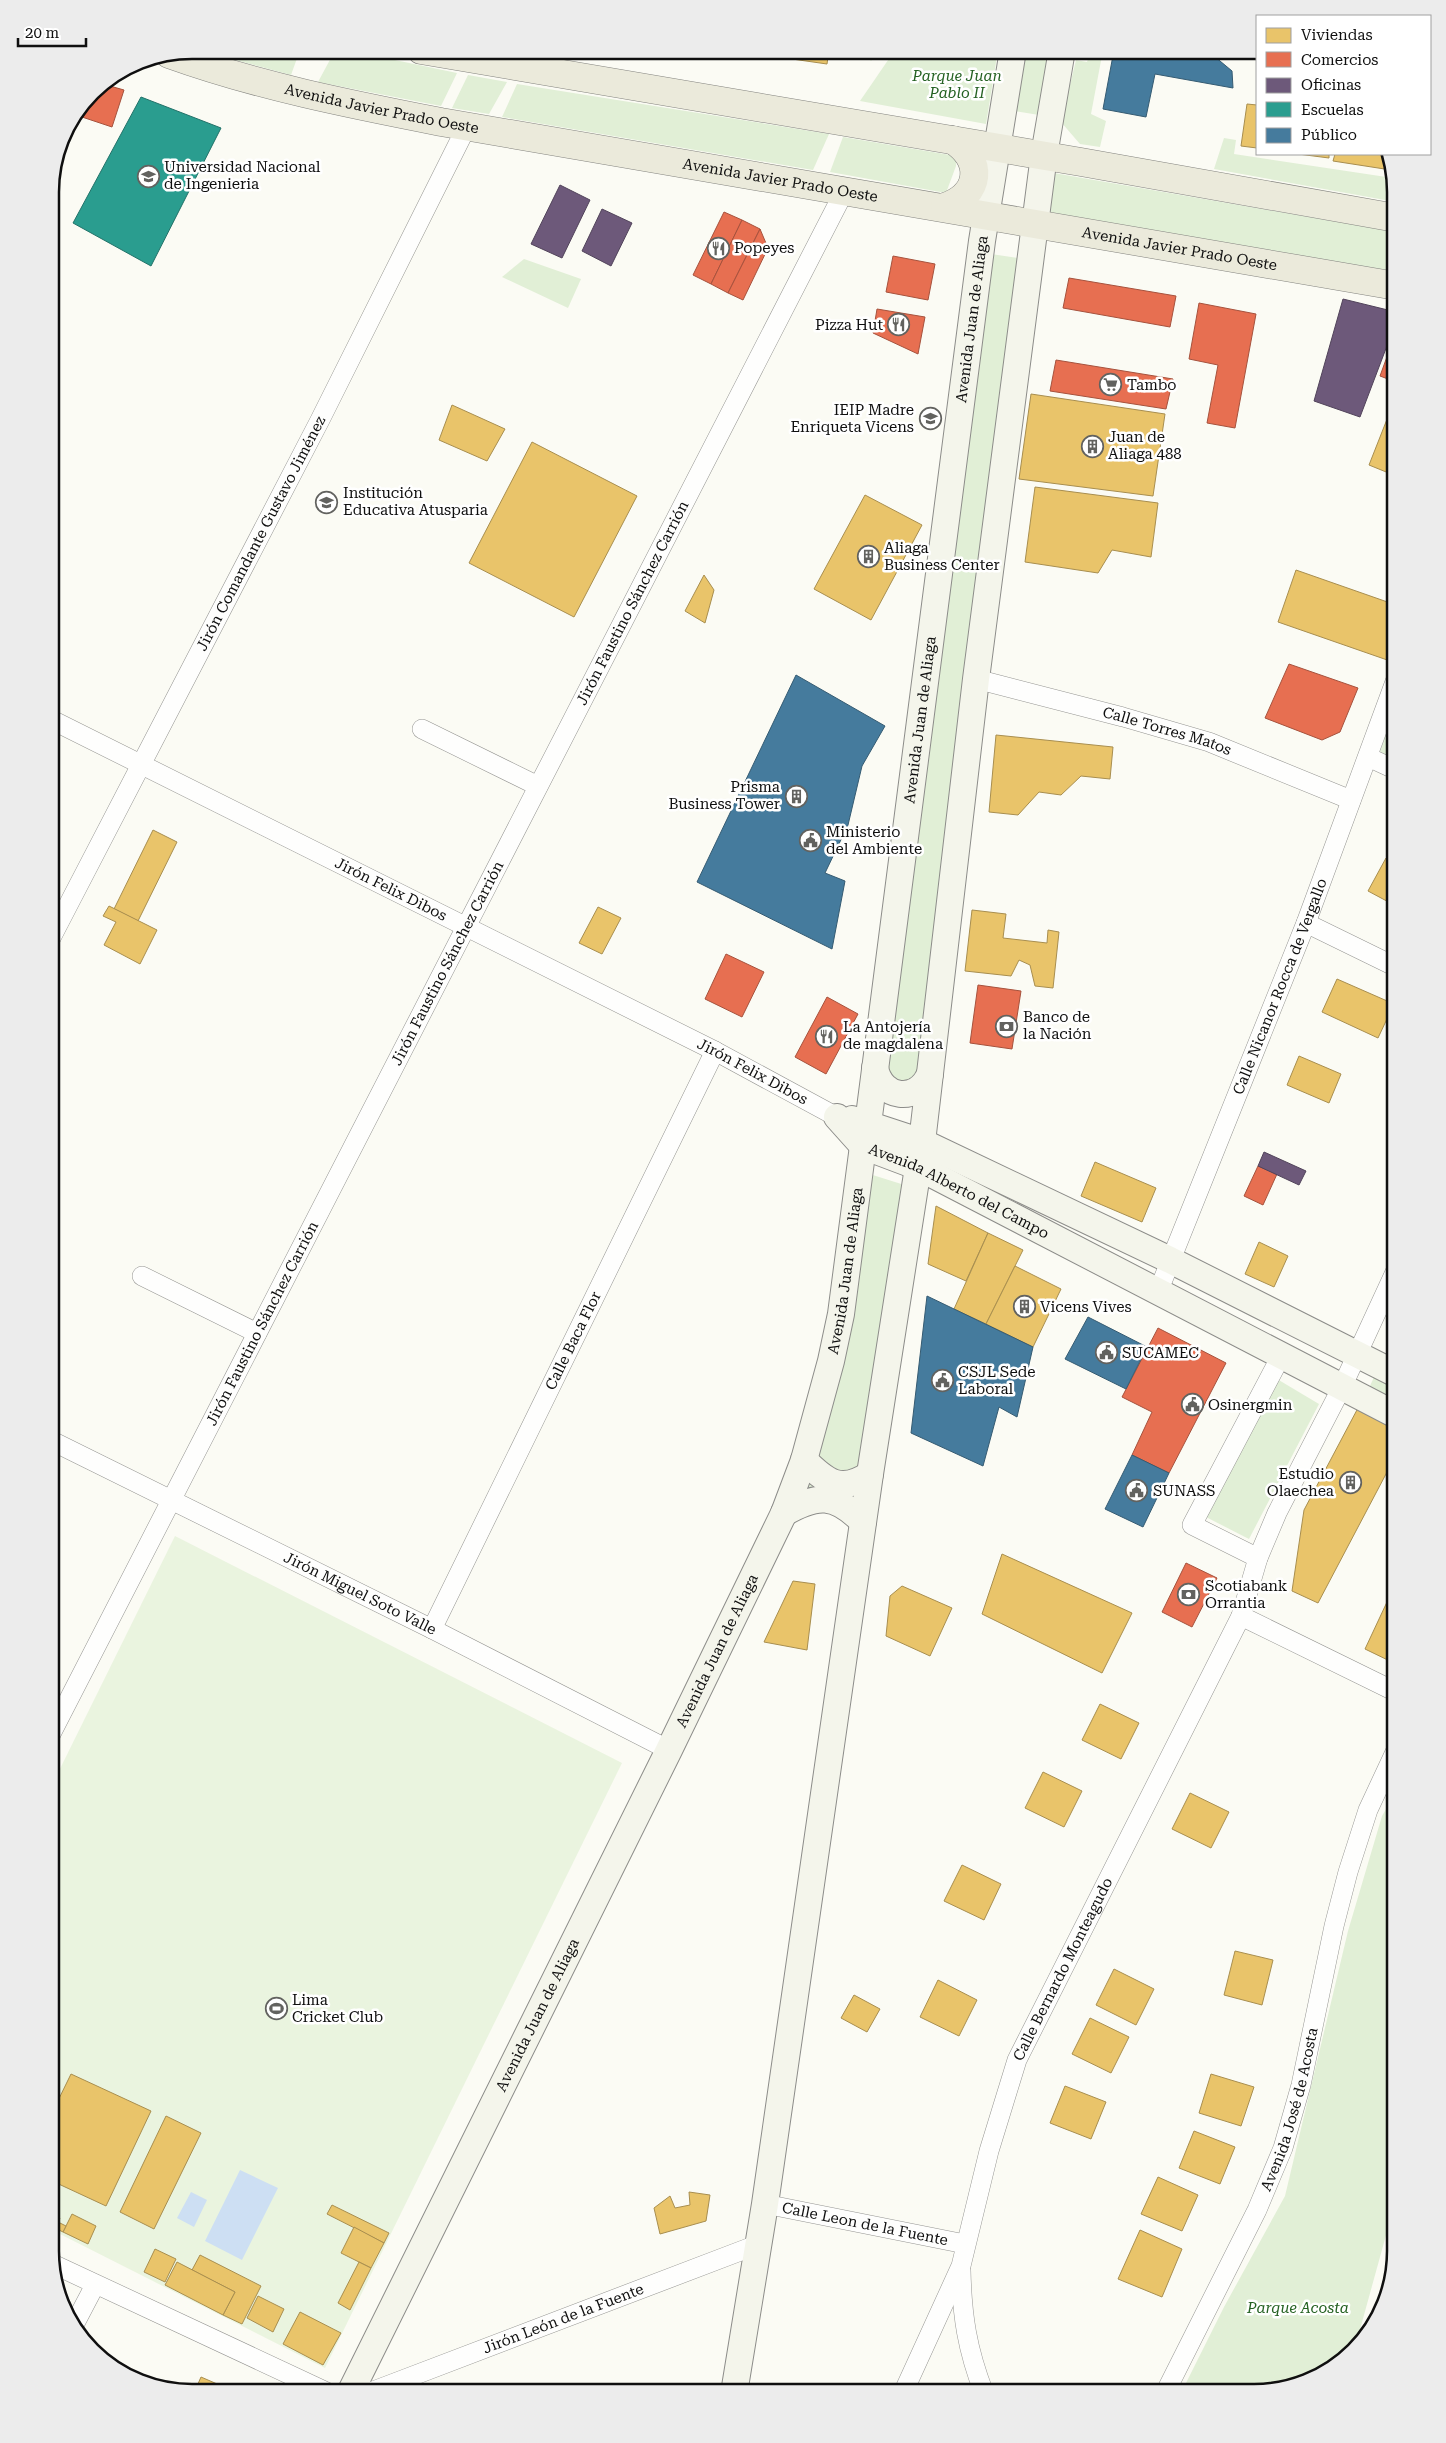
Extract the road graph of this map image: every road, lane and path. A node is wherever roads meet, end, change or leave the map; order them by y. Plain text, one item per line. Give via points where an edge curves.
1 (186, 59) edge
2 (515, 59) edge
3 (1011, 59) edge
4 (1060, 59) edge
5 (467, 126) junction
6 (953, 140) junction
7 (996, 147) junction
8 (1044, 155) junction
9 (845, 190) junction
10 (945, 207) junction
11 (986, 214) junction
12 (1387, 216) edge
13 (1036, 223) junction
14 (1387, 284) edge
15 (976, 679) junction
16 (1387, 722) edge
17 (59, 723) edge
18 (422, 729) dead end
19 (1368, 757) junction
20 (142, 764) junction
21 (1387, 766) edge
22 (538, 786) junction
23 (1351, 800) junction
24 (59, 923) edge
25 (1306, 923) junction
26 (466, 927) junction
27 (1387, 963) edge
28 (715, 1052) junction
29 (875, 1068) junction
30 (930, 1074) junction
31 (837, 1117) joint
32 (866, 1135) junction
33 (919, 1154) junction
34 (1170, 1260) junction
35 (142, 1276) dead end
36 (1387, 1289) edge
37 (1158, 1292) junction
38 (257, 1333) junction
39 (1357, 1354) junction
40 (1281, 1356) junction
41 (1387, 1369) edge
42 (1342, 1387) junction
43 (1387, 1410) edge
44 (59, 1444) edge
45 (804, 1460) junction
46 (870, 1474) junction
47 (171, 1500) junction
48 (784, 1513) junction
49 (863, 1522) junction
50 (1258, 1558) junction
51 (1241, 1616) junction
52 (432, 1629) junction
53 (1387, 1688) edge
54 (59, 1718) edge
55 (669, 1750) junction
56 (1387, 1769) edge
57 (1387, 1787) edge
58 (1368, 1810) junction
59 (765, 2204) junction
60 (759, 2244) junction
61 (965, 2244) junction
62 (961, 2266) junction
63 (60, 2267) edge
64 (95, 2285) junction
65 (77, 2319) edge
66 (310, 2384) edge
67 (354, 2384) edge
68 (392, 2384) edge
69 (736, 2384) edge
70 (907, 2384) edge
71 (981, 2384) edge
72 (1170, 2384) edge

1 - 5 main road, Avenida Javier Prado Oeste via 308,94
2 - 6 main road
3 - 7 main road, Avenida Juan de Aliaga
4 - 8 main road
5 - 9 main road, Avenida Javier Prado Oeste
5 - 20 street, Jirón Comandante Gustavo Jiménez
6 - 7 main road
6 - 10 main road via 965,148 971,158 974,176 965,197
7 - 8 main road
7 - 11 main road, Avenida Juan de Aliaga
8 - 12 main road
8 - 13 main road
9 - 10 main road, Avenida Javier Prado Oeste
9 - 22 street, Jirón Faustino Sánchez Carrión
10 - 11 main road, Avenida Javier Prado Oeste
11 - 13 main road, Avenida Javier Prado Oeste
11 - 29 main road, Avenida Juan de Aliaga
13 - 14 main road, Avenida Javier Prado Oeste
13 - 15 main road
15 - 23 street, Calle Torres Matos via 1209,742
15 - 30 main road
16 - 19 street, Calle Nicanor Rocca de Vergallo
17 - 20 street, Jirón Felix Dibos
18 - 22 street
19 - 21 street
19 - 23 street, Calle Nicanor Rocca de Vergallo
20 - 24 street, Jirón Comandante Gustavo Jiménez
20 - 26 street, Jirón Felix Dibos
22 - 26 street, Jirón Faustino Sánchez Carrión
23 - 25 street, Calle Nicanor Rocca de Vergallo
25 - 27 street
25 - 34 street, Calle Nicanor Rocca de Vergallo
26 - 28 street, Jirón Felix Dibos
26 - 38 street, Jirón Faustino Sánchez Carrión
28 - 31 street, Jirón Felix Dibos
28 - 52 street, Calle Baca Flor
29 - 30 main road via 880,1082 900,1094 915,1091
29 - 32 main road, Avenida Juan de Aliaga
30 - 33 main road
31 - 32 main road, Avenida Alberto del Campo
32 - 33 main road, Avenida Alberto del Campo
32 - 45 main road, Avenida Juan de Aliaga via 841,1314 820,1410
33 - 34 main road, Avenida Alberto del Campo
33 - 37 main road, Avenida Alberto del Campo
33 - 46 main road
34 - 37 street, Calle Nicanor Rocca de Vergallo
34 - 39 main road, Avenida Alberto del Campo
35 - 38 street
36 - 39 street, Calle Bernardo Monteagudo
37 - 40 main road, Avenida Alberto del Campo
38 - 47 street, Jirón Faustino Sánchez Carrión
39 - 41 main road, Avenida Alberto del Campo
39 - 42 street, Calle Bernardo Monteagudo
40 - 42 main road, Avenida Alberto del Campo
40 - 50 street via 1192,1525
42 - 43 main road, Avenida Alberto del Campo
42 - 50 street, Calle Bernardo Monteagudo via 1277,1513
44 - 47 street, Jirón Miguel Soto Valle
45 - 46 main road via 819,1475 845,1485 859,1482
45 - 48 main road, Avenida Juan de Aliaga
46 - 49 main road
47 - 52 street, Jirón Miguel Soto Valle
47 - 54 street, Jirón Faustino Sánchez Carrión
48 - 49 main road via 805,1501 821,1499 837,1502 852,1510
48 - 55 main road, Avenida Juan de Aliaga
49 - 59 main road
50 - 51 street, Calle Bernardo Monteagudo
51 - 53 street
51 - 61 street, Calle Bernardo Monteagudo via 1017,2060
52 - 55 street, Jirón Miguel Soto Valle
55 - 67 main road, Avenida Juan de Aliaga
56 - 58 street, Avenida José de Acosta
57 - 58 street, Avenida José de Acosta
58 - 72 street, Avenida José de Acosta via 1334,1926 1301,2085 1283,2148 1257,2210
59 - 60 main road
59 - 61 street, Calle Leon de la Fuente
60 - 68 street, Jirón León de la Fuente
60 - 69 main road
61 - 62 street, Calle Bernardo Monteagudo
62 - 70 street, Calle Bernardo Monteagudo
62 - 71 street via 962,2314 972,2362
63 - 64 street
64 - 65 street
64 - 66 street

